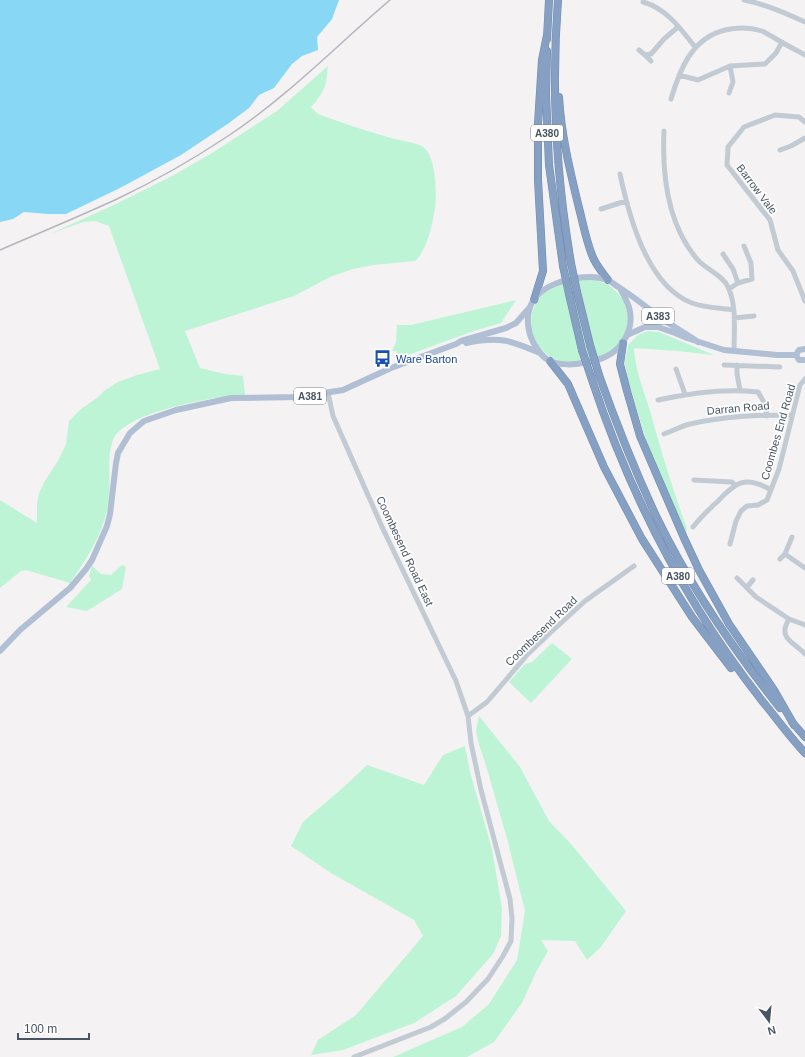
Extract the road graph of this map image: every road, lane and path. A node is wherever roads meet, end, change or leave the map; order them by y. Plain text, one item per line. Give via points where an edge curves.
1 (549, 0) edge
2 (558, 0) edge
3 (744, 0) edge
4 (643, 2) dead end
5 (805, 22) edge
6 (678, 27) junction
7 (547, 35) junction
8 (782, 42) junction
9 (695, 47) junction
10 (639, 50) dead end
11 (645, 55) junction
12 (805, 55) edge
13 (555, 57) junction
14 (651, 61) dead end
15 (730, 66) junction
16 (679, 75) junction
17 (729, 93) dead end
18 (671, 99) dead end
19 (805, 122) edge
20 (664, 131) dead end
21 (805, 138) edge
22 (780, 150) dead end
23 (620, 174) dead end
24 (626, 201) junction
25 (601, 209) dead end
26 (744, 246) dead end
27 (723, 254) dead end
28 (608, 280) junction
29 (738, 283) junction
30 (620, 288) junction
31 (729, 289) junction
32 (805, 301) edge
33 (532, 304) junction
34 (734, 310) junction
35 (754, 316) dead end
36 (734, 318) junction
37 (627, 335) junction
38 (698, 342) junction
39 (623, 343) junction
40 (456, 344) junction
41 (805, 349) edge
42 (734, 351) junction
43 (540, 354) junction
44 (796, 355) junction
45 (805, 360) edge
46 (550, 361) junction
47 (724, 365) dead end
48 (737, 365) junction
49 (780, 367) dead end
50 (676, 369) dead end
51 (805, 379) edge
52 (740, 390) junction
53 (328, 393) junction
54 (685, 394) junction
55 (658, 400) dead end
56 (792, 415) junction
57 (767, 416) junction
58 (664, 434) dead end
59 (694, 480) dead end
60 (735, 485) junction
61 (771, 490) junction
62 (692, 527) dead end
63 (792, 536) dead end
64 (730, 544) dead end
65 (785, 554) junction
66 (780, 560) dead end
67 (634, 566) dead end
68 (805, 568) edge
69 (737, 578) dead end
70 (753, 580) dead end
71 (747, 587) junction
72 (789, 619) junction
73 (805, 625) edge
74 (0, 651) edge
75 (805, 654) edge
76 (750, 686) junction
77 (468, 716) junction
78 (794, 725) junction
79 (805, 737) edge
80 (805, 753) edge
81 (354, 1057) edge

1 - 7 highway, A380
2 - 13 highway, A380
3 - 5 street
4 - 6 street via 661,9
6 - 9 street
6 - 11 street via 651,54
7 - 33 highway, A380 via 542,60 538,124 542,271
7 - 76 highway, A380, bridge via 547,136 553,199 563,266 582,350 614,445 659,543 707,624
8 - 9 street via 774,36 746,27 720,31 710,35
8 - 12 street
8 - 15 street via 765,64
9 - 16 street
10 - 11 street
11 - 14 street
13 - 28 highway, A380 via 562,126 575,192 592,254
13 - 78 highway, A380, bridge via 556,144 571,264 590,345 612,411 657,518 682,564 715,620 742,659
15 - 16 street via 698,80
15 - 17 street via 733,82
16 - 18 street
19 - 32 street, Barrow Vale via 799,117 774,115 744,128 728,147 727,165 770,220 778,250 793,270
20 - 31 street via 664,175 675,222 691,253 726,283
21 - 22 street
23 - 24 street
24 - 25 street
24 - 34 street via 645,255 664,283 680,298 692,303
26 - 29 street via 751,263 752,279
27 - 29 street via 733,268
28 - 30 main road
28 - 33 main road via 586,277 568,280 548,287
29 - 31 street
30 - 37 main road via 630,313
30 - 38 main road, A383
31 - 34 street
33 - 40 main road, A381 via 512,326
33 - 43 main road via 528,320 529,330
34 - 36 street
35 - 36 street
36 - 42 street
37 - 38 main road, A383 via 651,326 664,328
37 - 39 main road
38 - 42 main road, A383
39 - 46 main road via 610,354 588,362 568,365
39 - 78 highway, A380 via 620,364 640,436 684,538 729,624 774,690
40 - 43 main road, A381 via 488,339 514,342
40 - 53 main road, A381 via 391,368 342,390
41 - 44 main road via 799,350
42 - 44 main road, A383
43 - 46 main road
44 - 45 main road, A383 via 799,360
46 - 76 highway, A380 via 568,384 607,473 673,590 731,668
47 - 48 street
48 - 49 street
48 - 52 street
50 - 54 street
51 - 56 street, Coombes End Road via 800,385
52 - 54 street
52 - 57 street via 758,392 765,404
53 - 74 main road, A381 via 299,397 231,398 176,410 144,421 130,433 118,453 107,526 89,565 70,588 20,630
53 - 77 street, Coombesend Road East via 333,416 383,529 456,680
54 - 55 street
56 - 57 street, Darran Road
56 - 61 street, Coombes End Road via 779,469
57 - 58 street, Darran Road via 716,418 689,424
59 - 60 street via 732,482
60 - 61 street via 743,482 759,483
60 - 62 street
61 - 64 street, Coombes End Road via 767,500 758,505 747,506 741,511
63 - 65 street
65 - 66 street
65 - 68 street
67 - 77 street, Coombesend Road via 585,601 528,654 487,702
69 - 71 street
70 - 71 street
71 - 72 street via 756,597
72 - 73 street
72 - 75 street via 784,631 788,640
76 - 80 highway, A380
77 - 81 street, Coombesend Road East via 481,790 510,898 511,941 488,979 446,1018 431,1027
78 - 79 highway, A380

